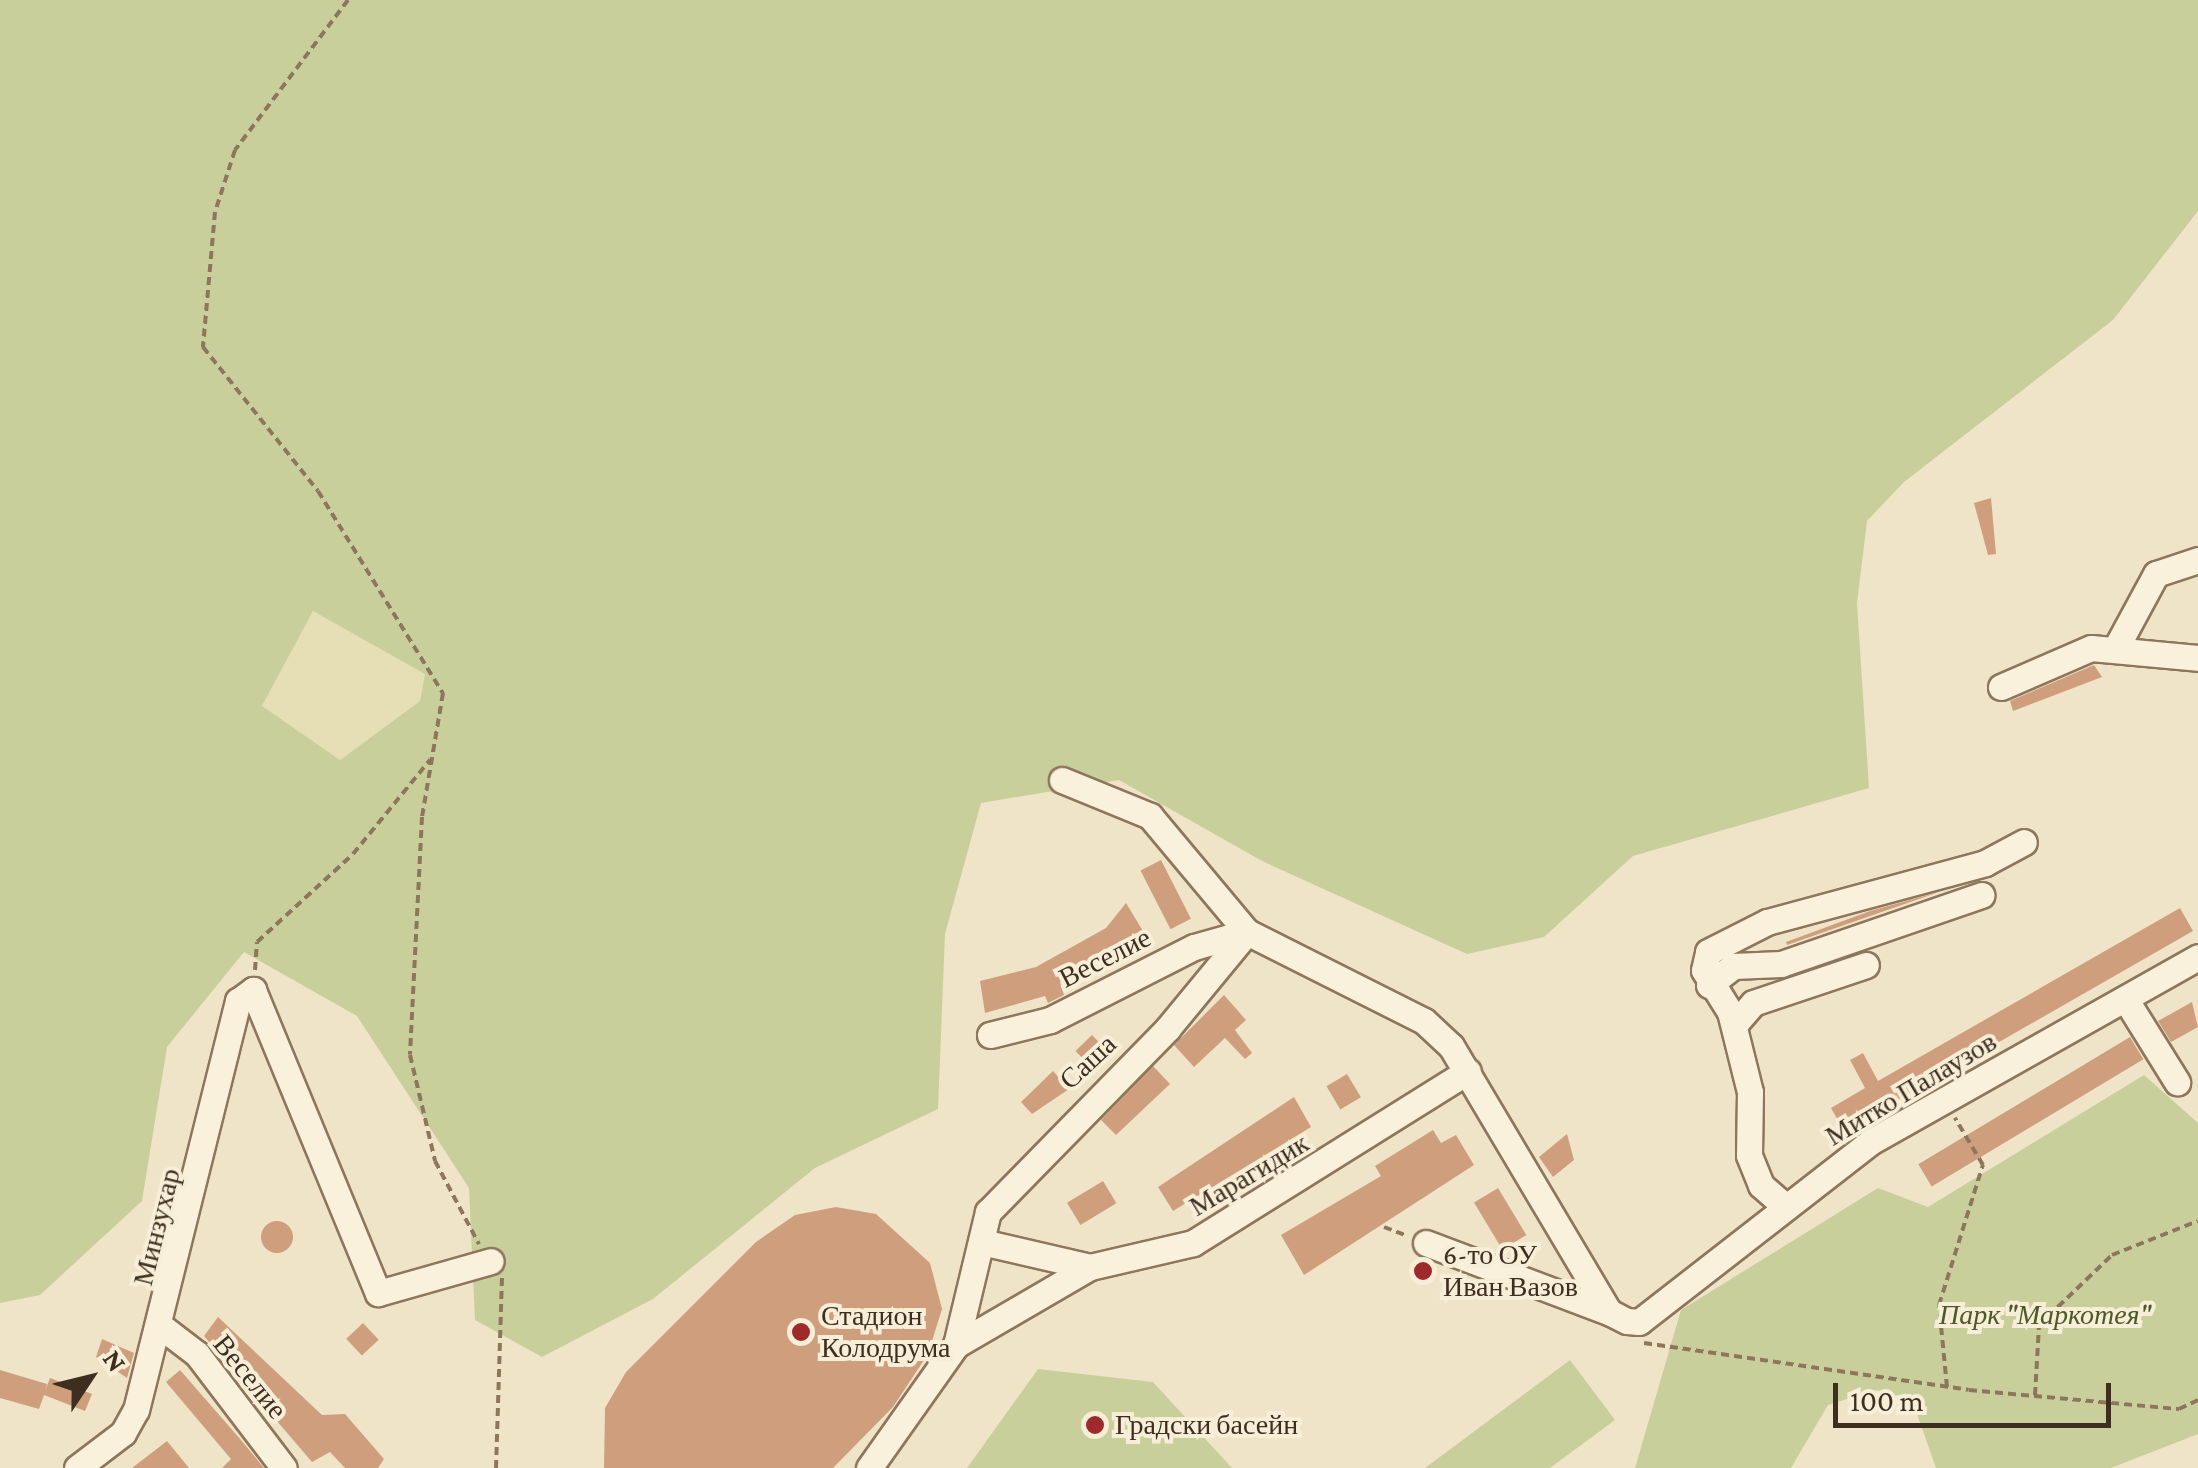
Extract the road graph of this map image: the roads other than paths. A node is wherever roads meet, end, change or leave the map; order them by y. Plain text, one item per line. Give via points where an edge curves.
1 (2198, 560) edge
2 (2117, 646) junction
3 (2198, 658) edge
4 (2001, 687) dead end
5 (1062, 780) dead end
6 (2024, 842) dead end
7 (1981, 895) dead end
8 (1247, 932) junction
9 (2198, 957) edge
10 (1866, 965) dead end
11 (1709, 984) junction
12 (2126, 1000) junction
13 (1734, 1025) junction
14 (990, 1034) dead end
15 (1468, 1072) junction
16 (2177, 1082) dead end
17 (1786, 1207) junction
18 (982, 1242) junction
19 (1426, 1243) dead end
20 (492, 1261) road end
21 (1090, 1266) junction
22 (1614, 1316) junction
23 (163, 1328) junction
24 (956, 1345) junction
25 (77, 1468) edge
26 (284, 1468) edge
27 (868, 1468) edge

1 - 2 street via 2156,574
2 - 3 street via 2134,658
2 - 4 street
5 - 8 street via 1150,816
6 - 11 street via 1984,863 1863,891 1720,943 1708,952
7 - 11 street via 1781,964 1733,966
8 - 14 street, Веселие via 1194,947 1050,1020
8 - 15 street via 1424,1022
8 - 18 street, Саша via 1168,1028 1005,1189
9 - 12 street, Митко Палаузов
10 - 13 street via 1753,1003
11 - 13 street
12 - 16 street
12 - 17 street, Митко Палаузов via 1870,1142
13 - 17 street via 1750,1092 1750,1155 1761,1185
15 - 21 street, Марагидик via 1239,1222 1142,1260
15 - 22 street
17 - 22 street, Митко Палаузов via 1639,1322
18 - 21 street, Марагидик
18 - 24 street, Саша
19 - 22 street
20 - 23 street, Минзухар via 378,1293 253,990 238,1001
21 - 24 street
23 - 25 street, Минзухар via 123,1433
23 - 26 street, Веселие via 197,1354
24 - 27 street

